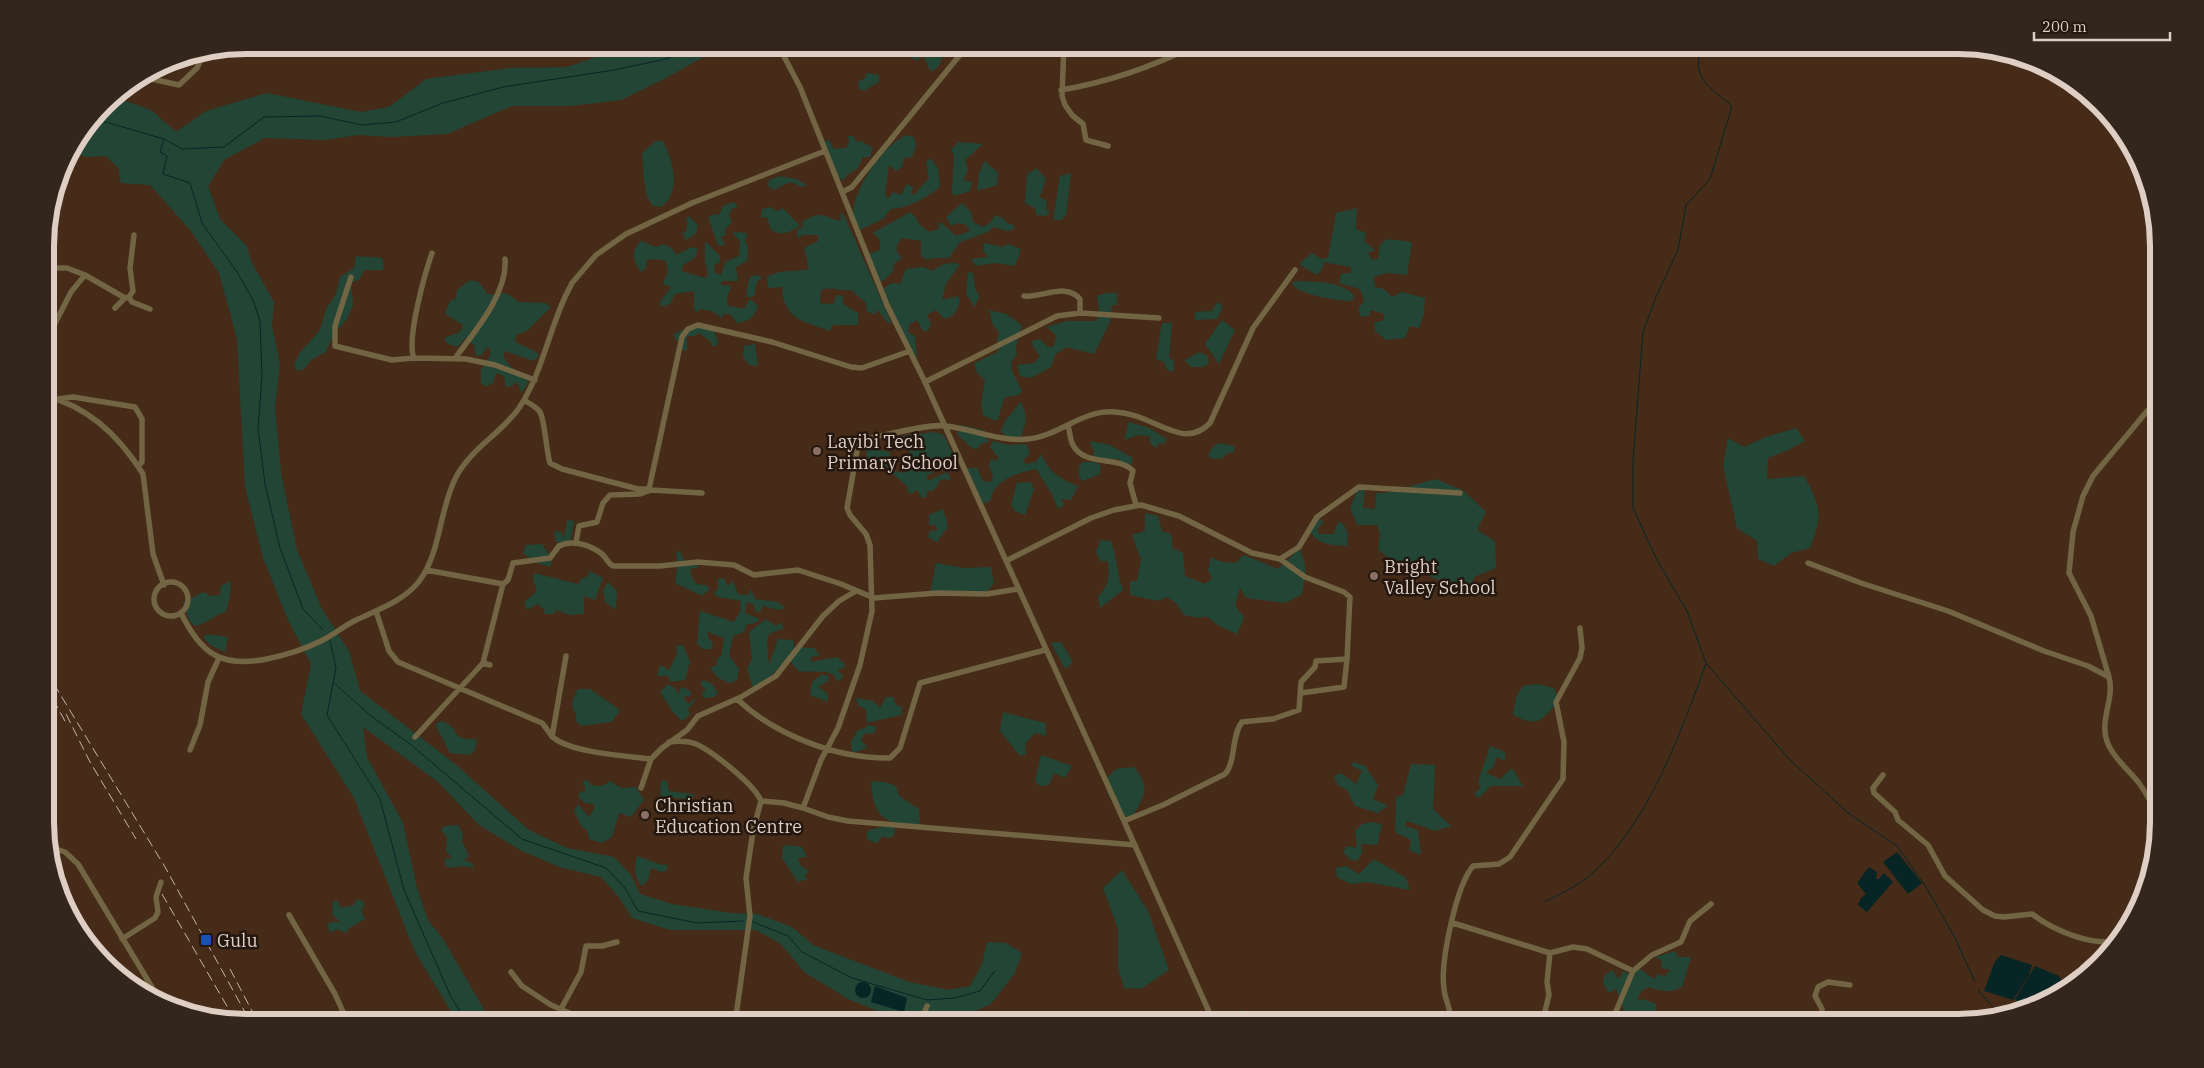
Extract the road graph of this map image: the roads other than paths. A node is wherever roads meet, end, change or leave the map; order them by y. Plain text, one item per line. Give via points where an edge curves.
1 (783, 54) edge
2 (961, 54) edge
3 (1063, 54) edge
4 (1178, 54) edge
5 (201, 59) edge
6 (150, 79) edge
7 (1061, 90) junction
8 (1108, 146) dead end
9 (825, 152) junction
10 (842, 192) junction
11 (134, 235) dead end
12 (432, 253) dead end
13 (505, 259) dead end
14 (54, 268) edge
15 (1295, 270) dead end
16 (85, 275) junction
17 (350, 277) dead end
18 (1024, 296) dead end
19 (127, 298) junction
20 (115, 308) dead end
21 (150, 308) dead end
22 (1080, 313) junction
23 (1159, 318) dead end
24 (54, 325) edge
25 (910, 352) junction
26 (456, 357) junction
27 (414, 358) junction
28 (535, 380) junction
29 (925, 382) junction
30 (56, 399) joint
31 (524, 400) junction
32 (2150, 408) edge
33 (944, 425) junction
34 (1068, 426) junction
35 (138, 466) junction
36 (702, 493) dead end
37 (1460, 493) dead end
38 (1136, 505) junction
39 (576, 542) junction
40 (1280, 559) junction
41 (1006, 561) junction
42 (1808, 563) dead end
43 (426, 570) junction
44 (503, 584) junction
45 (164, 585) junction
46 (1018, 589) junction
47 (856, 591) junction
48 (874, 598) junction
49 (376, 611) junction
50 (181, 613) junction
51 (1580, 628) dead end
52 (1045, 650) junction
53 (566, 656) dead end
54 (219, 658) junction
55 (1347, 659) junction
56 (483, 663) junction
57 (490, 665) dead end
58 (2109, 677) junction
59 (460, 686) junction
60 (1301, 693) junction
61 (737, 699) junction
62 (552, 736) junction
63 (414, 737) dead end
64 (669, 742) junction
65 (828, 749) junction
66 (190, 750) dead end
67 (652, 759) junction
68 (1883, 775) dead end
69 (642, 788) dead end
70 (761, 801) junction
71 (2150, 803) edge
72 (803, 808) junction
73 (1124, 821) junction
74 (1135, 845) junction
75 (55, 849) edge
76 (161, 882) dead end
77 (1711, 904) dead end
78 (289, 915) dead end
79 (1453, 923) junction
80 (122, 938) junction
81 (617, 942) dead end
82 (2109, 942) edge
83 (1550, 953) junction
84 (1633, 971) junction
85 (512, 972) dead end
86 (1850, 985) dead end
87 (154, 991) edge
88 (927, 1006) dead end
89 (561, 1009) junction
90 (344, 1014) edge
91 (572, 1014) edge
92 (736, 1014) edge
93 (924, 1014) edge
94 (1210, 1014) edge
95 (1450, 1014) edge
96 (1544, 1014) edge
97 (1615, 1014) edge
98 (1822, 1014) edge

1 - 9 street via 800,87
2 - 10 street via 852,187
3 - 7 street
4 - 7 street via 1149,68
5 - 6 street via 197,68 179,85
7 - 8 street via 1065,105 1083,124 1086,140
9 - 10 street
9 - 28 street via 680,209 626,234 596,255 572,283 565,297
10 - 25 street via 887,305
11 - 19 street via 130,268 133,291
12 - 27 street via 413,335 411,350
13 - 26 street via 506,273 502,286
14 - 16 street via 67,268
15 - 34 street via 1253,328 1219,405 1203,430 1177,434 1144,419 1114,412 1089,415
16 - 19 street
16 - 24 street via 71,292
17 - 27 street via 335,326 334,346 397,361
18 - 22 street via 1071,292 1080,299
19 - 20 street
19 - 21 street
22 - 23 street
22 - 29 street via 1057,316
25 - 29 street
25 - 31 street via 862,368 851,367 772,342 698,325 688,329 682,337 649,489 638,489 550,463 539,410
26 - 27 street
26 - 28 street via 495,365
28 - 31 street
29 - 33 street
30 - 35 street via 96,420
30 - 35 street via 73,397 135,407 142,419 142,462
31 - 43 street via 509,420 473,452 457,476
32 - 58 street via 2093,476 2083,496 2073,532 2070,573 2091,616
33 - 34 street via 1018,440
33 - 41 street
33 - 48 street via 859,440 847,508 870,545
34 - 38 street via 1073,444 1081,454 1126,465 1133,471 1130,482
35 - 45 street via 143,474 153,554
36 - 39 street via 651,490 640,494 610,495 603,502 597,522 579,526
37 - 40 street via 1359,487 1316,517 1299,548
38 - 40 street via 1174,514 1252,553
38 - 41 street via 1086,520
39 - 44 street via 559,546 550,558 513,563 508,580
39 - 47 street via 600,552 613,566 698,562 734,565 754,574 798,570
40 - 55 street via 1305,577 1350,597
41 - 46 street
42 - 58 street via 1948,611
43 - 44 street
43 - 49 street via 412,589
44 - 56 street
45 - 50 street via 175,583 187,594 188,603
45 - 50 street via 158,588 155,605 168,616
46 - 48 street via 987,594 937,593
46 - 52 street
47 - 48 street
47 - 61 street via 823,616 776,676
48 - 65 street via 860,665
49 - 54 street via 292,654 246,662
49 - 59 street via 389,651 398,662
50 - 54 street via 201,646
51 - 79 street via 1580,658 1556,702 1564,742 1563,779 1510,857 1499,864 1472,867 1460,892
52 - 65 street via 920,683 900,748 890,758 858,756
52 - 73 street
53 - 62 street
54 - 66 street via 208,682 200,725
55 - 60 street via 1317,660 1301,682
55 - 60 street via 1344,687
56 - 57 street
56 - 59 street
58 - 71 street via 2111,698 2105,715 2108,744
59 - 62 street via 542,722
59 - 63 street
60 - 73 street via 1301,707 1297,712 1240,724 1229,769 1220,777
61 - 64 street via 698,716 687,730
61 - 65 street via 786,732
62 - 67 street via 563,743 601,753
64 - 67 street
64 - 70 street via 697,744 736,774
65 - 72 street
67 - 69 street
68 - 82 street via 1874,793 1895,812 1898,820 1928,845 1945,876 1983,910 2004,918 2032,914 2064,932
70 - 72 street
70 - 92 street via 746,878 750,916
72 - 74 street via 828,818 848,821
73 - 74 street
74 - 94 street
75 - 80 street via 65,852 78,864
76 - 80 street via 155,918
77 - 84 street via 1690,921 1681,942 1652,955
78 - 90 street
79 - 83 street
79 - 95 street via 1445,946 1443,987
80 - 87 street
81 - 89 street via 585,947 580,972
83 - 84 street via 1579,948
83 - 96 street via 1549,995
84 - 97 street
85 - 89 street via 522,986
86 - 98 street via 1828,982 1818,987 1816,996
88 - 93 street
89 - 91 street

